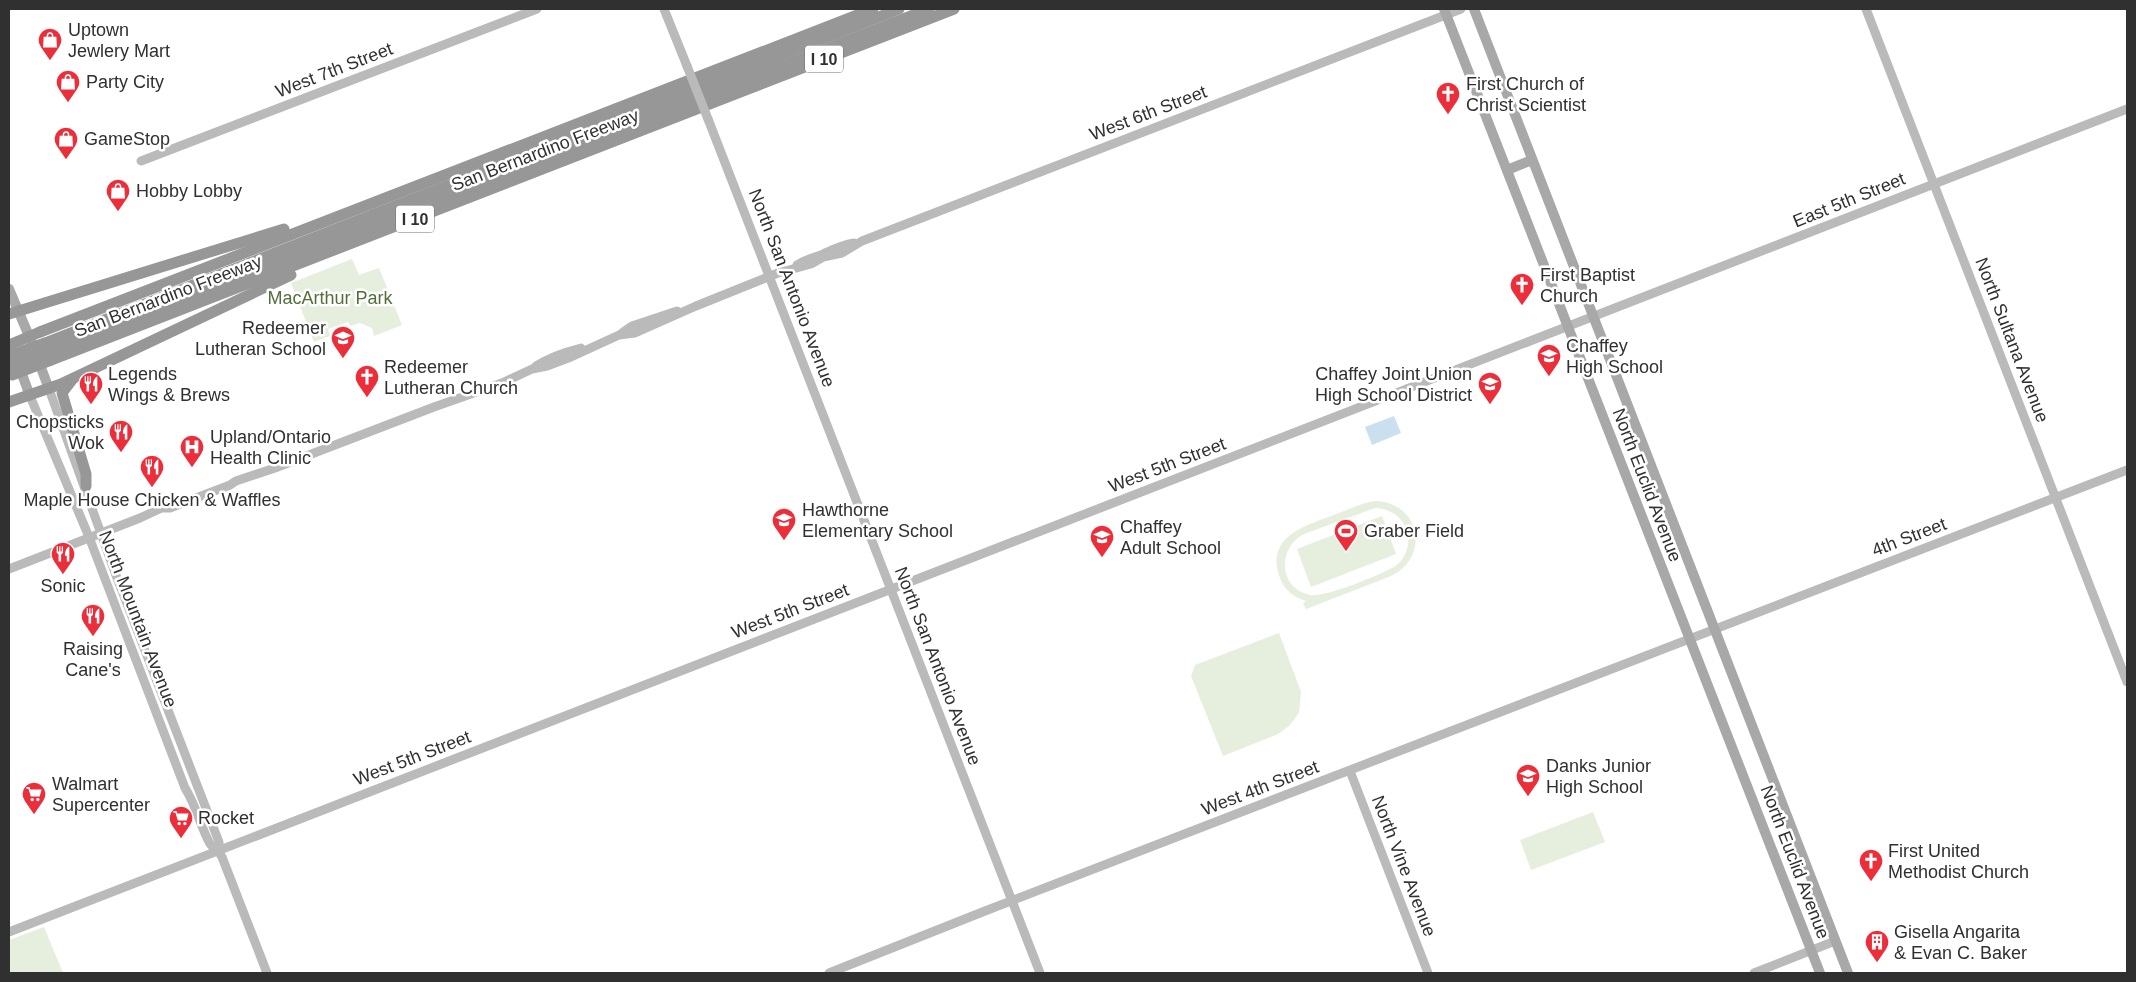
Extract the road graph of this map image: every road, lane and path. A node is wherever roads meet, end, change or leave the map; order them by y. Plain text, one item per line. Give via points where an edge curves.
1 (537, 9) edge
2 (664, 9) edge
3 (873, 9) edge
4 (899, 9) edge
5 (929, 9) edge
6 (954, 9) edge
7 (1461, 9) edge
8 (1474, 9) edge
9 (1866, 9) edge
10 (1445, 12) edge
11 (2127, 110) edge
12 (1532, 160) junction
13 (141, 161) dead end
14 (1507, 170) junction
15 (1934, 184) junction
16 (395, 194) junction
17 (361, 241) junction
18 (296, 243) junction
19 (228, 258) junction
20 (276, 262) junction
21 (770, 277) junction
22 (9, 289) edge
23 (14, 312) edge
24 (1593, 317) junction
25 (1582, 321) joint
26 (137, 326) junction
27 (1568, 326) junction
28 (9, 343) edge
29 (46, 346) junction
30 (9, 356) edge
31 (10, 372) edge
32 (75, 377) junction
33 (49, 389) junction
34 (30, 396) junction
35 (9, 402) edge
36 (2127, 470) edge
37 (86, 486) junction
38 (2056, 498) junction
39 (101, 532) junction
40 (89, 537) junction
41 (9, 569) edge
42 (890, 590) junction
43 (1714, 630) junction
44 (1702, 634) joint
45 (1690, 639) junction
46 (156, 679) junction
47 (2127, 682) edge
48 (150, 697) junction
49 (164, 700) junction
50 (1350, 771) junction
51 (218, 851) junction
52 (1011, 902) junction
53 (9, 932) edge
54 (1835, 941) junction
55 (1811, 950) junction
56 (267, 973) edge
57 (829, 973) edge
58 (1040, 973) edge
59 (1428, 973) edge
60 (1754, 973) edge
61 (1820, 973) edge
62 (1848, 973) edge

1 - 13 street, West 7th Street
2 - 21 street, North San Antonio Avenue, bridge
3 - 16 highway, San Bernardino Freeway / I 10
4 - 18 highway
5 - 20 highway
6 - 17 highway, San Bernardino Freeway / I 10
7 - 10 street, West 6th Street
8 - 12 main road, North Euclid Avenue
9 - 15 street, North Sultana Avenue
10 - 14 main road, North Euclid Avenue
10 - 21 street, West 6th Street via 862,241 842,253
11 - 15 street, East 5th Street
12 - 14 main road
12 - 24 main road, North Euclid Avenue
14 - 27 main road, North Euclid Avenue
15 - 24 street, East 5th Street
15 - 38 street, North Sultana Avenue
16 - 19 highway, San Bernardino Freeway / I 10
16 - 23 highway via 371,197 271,234
17 - 26 highway, San Bernardino Freeway / I 10
17 - 32 highway via 349,252 297,272
18 - 19 highway
18 - 29 highway
19 - 29 highway, San Bernardino Freeway / I 10
20 - 26 highway
20 - 29 highway
21 - 39 street, West 6th Street via 696,306 632,326 571,357 489,382 434,407
21 - 42 street, North San Antonio Avenue
22 - 23 main road
23 - 33 main road
24 - 25 street, East 5th Street
24 - 43 main road, North Euclid Avenue
25 - 27 street, West 5th Street
26 - 29 highway, San Bernardino Freeway / I 10
27 - 42 street, West 5th Street
27 - 45 main road, North Euclid Avenue
28 - 29 highway, San Bernardino Freeway / I 10, bridge
28 - 34 main road
29 - 30 highway, bridge
29 - 31 highway, San Bernardino Freeway / I 10, bridge
32 - 33 highway
32 - 37 highway via 62,393 86,474
33 - 34 highway
33 - 37 street, North Mountain Avenue
34 - 35 highway
34 - 40 street, North Mountain Avenue
36 - 38 street, 4th Street
37 - 39 street, North Mountain Avenue
38 - 43 street, 4th Street
38 - 47 street, North Sultana Avenue
39 - 40 street, West 6th Street
39 - 46 street, North Mountain Avenue
40 - 41 street, West 6th Street
40 - 48 street, North Mountain Avenue
42 - 51 street, West 5th Street
42 - 52 street, North San Antonio Avenue
43 - 44 street, 4th Street
43 - 54 main road, North Euclid Avenue
44 - 45 street, West 4th Street
45 - 50 street, West 4th Street
45 - 55 main road, North Euclid Avenue
46 - 48 street
46 - 49 street, North Mountain Avenue
48 - 49 street
48 - 51 street, North Mountain Avenue via 185,788 194,802 210,844
49 - 51 street, North Mountain Avenue via 219,842
50 - 52 street, West 4th Street
50 - 59 street, North Vine Avenue
51 - 53 street, West 5th Street
51 - 56 street, North Mountain Avenue
52 - 57 street, West 4th Street
52 - 58 street, North San Antonio Avenue
54 - 55 street
54 - 62 main road, North Euclid Avenue
55 - 60 street
55 - 61 main road, North Euclid Avenue

